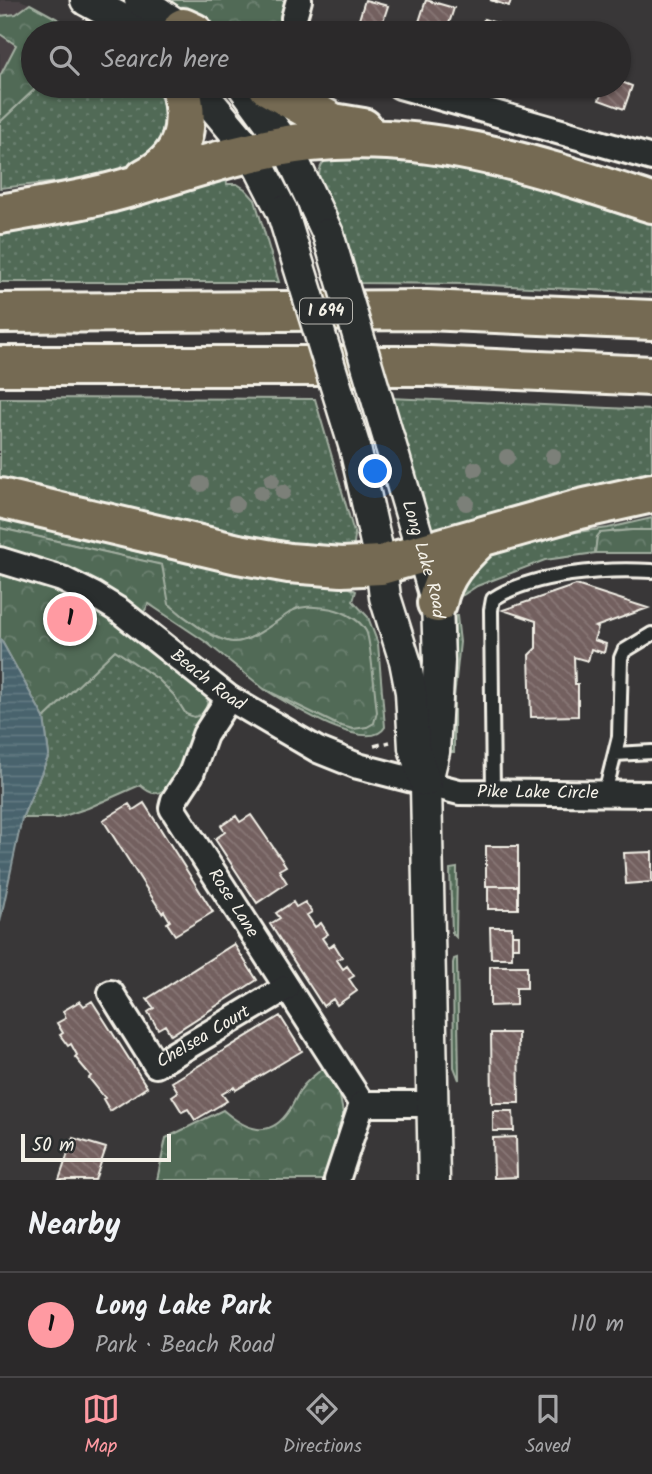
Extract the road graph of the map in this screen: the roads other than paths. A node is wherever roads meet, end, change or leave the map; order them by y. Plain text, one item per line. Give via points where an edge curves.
1 (86, 0) edge
2 (140, 0) edge
3 (299, 0) edge
4 (123, 21) edge
5 (172, 21) edge
6 (294, 21) edge
7 (182, 98) edge
8 (210, 98) edge
9 (248, 98) edge
10 (289, 98) edge
11 (442, 98) edge
12 (412, 142) junction
13 (269, 149) junction
14 (652, 158) edge
15 (116, 191) junction
16 (652, 203) edge
17 (0, 214) edge
18 (0, 313) edge
19 (652, 320) edge
20 (0, 366) edge
21 (652, 376) edge
22 (652, 493) edge
23 (0, 498) edge
24 (480, 538) junction
25 (422, 554) junction
26 (0, 560) edge
27 (381, 565) junction
28 (652, 571) edge
29 (437, 603) junction
30 (652, 634) edge
31 (229, 698) junction
32 (652, 752) edge
33 (615, 754) junction
34 (426, 785) junction
35 (493, 792) junction
36 (606, 793) junction
37 (652, 794) edge
38 (286, 988) junction
39 (111, 993) dead end
40 (362, 1104) junction
41 (432, 1104) junction
42 (337, 1180) edge
43 (434, 1180) edge

1 - 4 street
2 - 5 street
3 - 6 street
7 - 15 highway via 179,149 155,172
8 - 13 street
9 - 13 street
10 - 12 highway via 333,123
11 - 14 street
12 - 13 highway via 337,140
12 - 16 highway via 495,155
13 - 15 highway
13 - 25 street, Long Lake Road, bridge via 328,234
13 - 27 street, Long Lake Road, bridge via 282,211 355,448
15 - 17 highway
18 - 19 highway, I 694 via 426,310
20 - 21 highway via 429,366
22 - 24 highway
23 - 27 highway via 289,563
24 - 25 highway
24 - 29 highway via 450,568
25 - 27 highway
25 - 29 street, Long Lake Road
26 - 31 street, Beach Road via 62,579 94,595
27 - 34 street, Long Lake Road via 411,692 414,748
28 - 35 lane via 578,573 536,582 493,599
29 - 34 street, Long Lake Road via 435,752
30 - 33 lane via 624,651 621,658
31 - 34 street, Beach Road via 318,750
31 - 38 street, Rose Lane via 205,735 172,808
32 - 33 lane
33 - 36 lane
34 - 35 street, Pike Lake Circle via 459,792
34 - 41 street, Long Lake Road
35 - 36 street, Pike Lake Circle
36 - 37 street, Pike Lake Circle
38 - 39 street, Chelsea Court via 156,1065
38 - 40 street, Rose Lane
40 - 41 street
40 - 42 street
41 - 43 street, Long Lake Road

